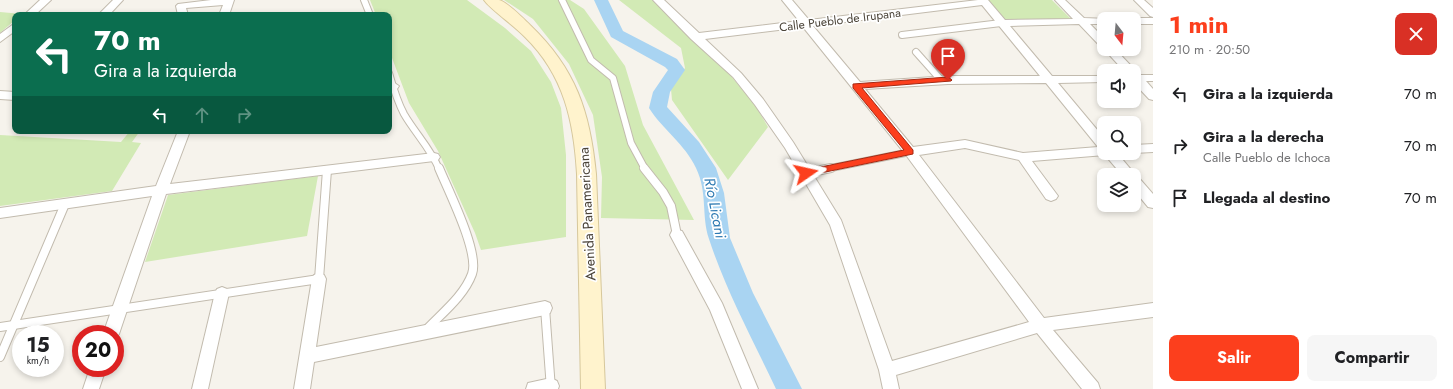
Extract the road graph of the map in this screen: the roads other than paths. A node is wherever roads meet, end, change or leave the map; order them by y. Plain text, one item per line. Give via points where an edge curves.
1 (46, 0) edge
2 (118, 0) edge
3 (232, 0) edge
4 (364, 0) edge
5 (562, 0) edge
6 (658, 0) edge
7 (787, 0) edge
8 (1060, 0) edge
9 (1139, 0) edge
10 (984, 1) edge
11 (499, 3) edge
12 (181, 7) edge
13 (32, 12) edge
14 (106, 12) edge
15 (226, 12) edge
16 (369, 12) edge
17 (1153, 14) edge
18 (1097, 21) edge
19 (1141, 21) edge
20 (1153, 21) edge
21 (1082, 22) junction
22 (1001, 23) junction
23 (806, 25) junction
24 (12, 29) edge
25 (902, 35) dead end
26 (695, 37) junction
27 (1097, 37) edge
28 (0, 39) edge
29 (916, 52) dead end
30 (1115, 56) edge
31 (1122, 64) edge
32 (1141, 77) edge
33 (1153, 78) edge
34 (1097, 79) edge
35 (941, 80) junction
36 (1048, 81) junction
37 (1141, 83) edge
38 (856, 86) junction
39 (392, 89) edge
40 (0, 95) edge
41 (12, 96) edge
42 (1153, 96) edge
43 (183, 134) edge
44 (1097, 138) edge
45 (1153, 148) edge
46 (1141, 149) edge
47 (910, 152) junction
48 (1097, 152) edge
49 (434, 157) junction
50 (1023, 157) junction
51 (1116, 160) edge
52 (1123, 168) edge
53 (327, 170) junction
54 (806, 173) junction
55 (1141, 189) edge
56 (161, 190) junction
57 (1051, 196) dead end
58 (1153, 203) edge
59 (65, 204) junction
60 (0, 213) edge
61 (677, 235) joint
62 (319, 279) junction
63 (222, 293) junction
64 (545, 308) joint
65 (120, 309) junction
66 (1153, 310) edge
67 (12, 325) edge
68 (13, 325) joint
69 (114, 325) edge
70 (1040, 325) junction
71 (12, 327) edge
72 (0, 328) edge
73 (425, 332) junction
74 (307, 356) junction
75 (0, 357) edge
76 (887, 370) junction
77 (95, 377) edge
78 (591, 385) edge
79 (551, 388) edge
80 (91, 389) edge
81 (200, 389) edge
82 (302, 389) edge
83 (534, 389) edge
84 (750, 389) edge
85 (891, 389) edge
86 (1092, 389) edge

1 - 13 street
2 - 14 street
3 - 12 street
3 - 15 street
4 - 16 lane
5 - 61 lane via 591,60 613,78 631,143 647,173 671,206
6 - 26 street
7 - 23 street
8 - 21 street
9 - 17 street
10 - 22 street
10 - 23 street, Calle Pueblo de Irupana
11 - 78 main road, Avenida Panamericana via 544,49 565,80 578,116 586,153 590,244
18 - 21 street, Calle Pueblo de Irupana
19 - 20 street
21 - 22 street, Calle Pueblo de Irupana
21 - 27 street
22 - 25 lane, Calle Pueblo de Irupana
22 - 36 street
23 - 26 street, Calle Pueblo de Irupana
23 - 38 street
24 - 28 street
26 - 54 street via 737,75 768,114
29 - 35 lane
30 - 31 street
32 - 33 street
34 - 36 street
35 - 36 street
35 - 38 street
36 - 44 street
37 - 42 street
38 - 47 street
39 - 49 lane via 405,116
40 - 41 street
43 - 56 street
45 - 46 street
47 - 50 street via 965,144
47 - 54 lane
47 - 70 street
48 - 50 street
49 - 53 street
49 - 73 lane via 473,251 473,273 461,293
50 - 57 street
51 - 52 street
53 - 56 street
53 - 62 lane
54 - 76 street via 836,224
55 - 58 street
56 - 59 street
56 - 65 street
59 - 60 street
59 - 68 lane
61 - 84 street via 717,308
62 - 63 lane
62 - 74 street
63 - 65 lane
63 - 81 street
64 - 73 street
64 - 79 lane
65 - 68 lane
65 - 69 street
66 - 70 street
67 - 72 lane
70 - 76 street
70 - 86 street
71 - 75 lane
73 - 74 street
74 - 82 street
76 - 85 street
77 - 80 street
79 - 83 street

